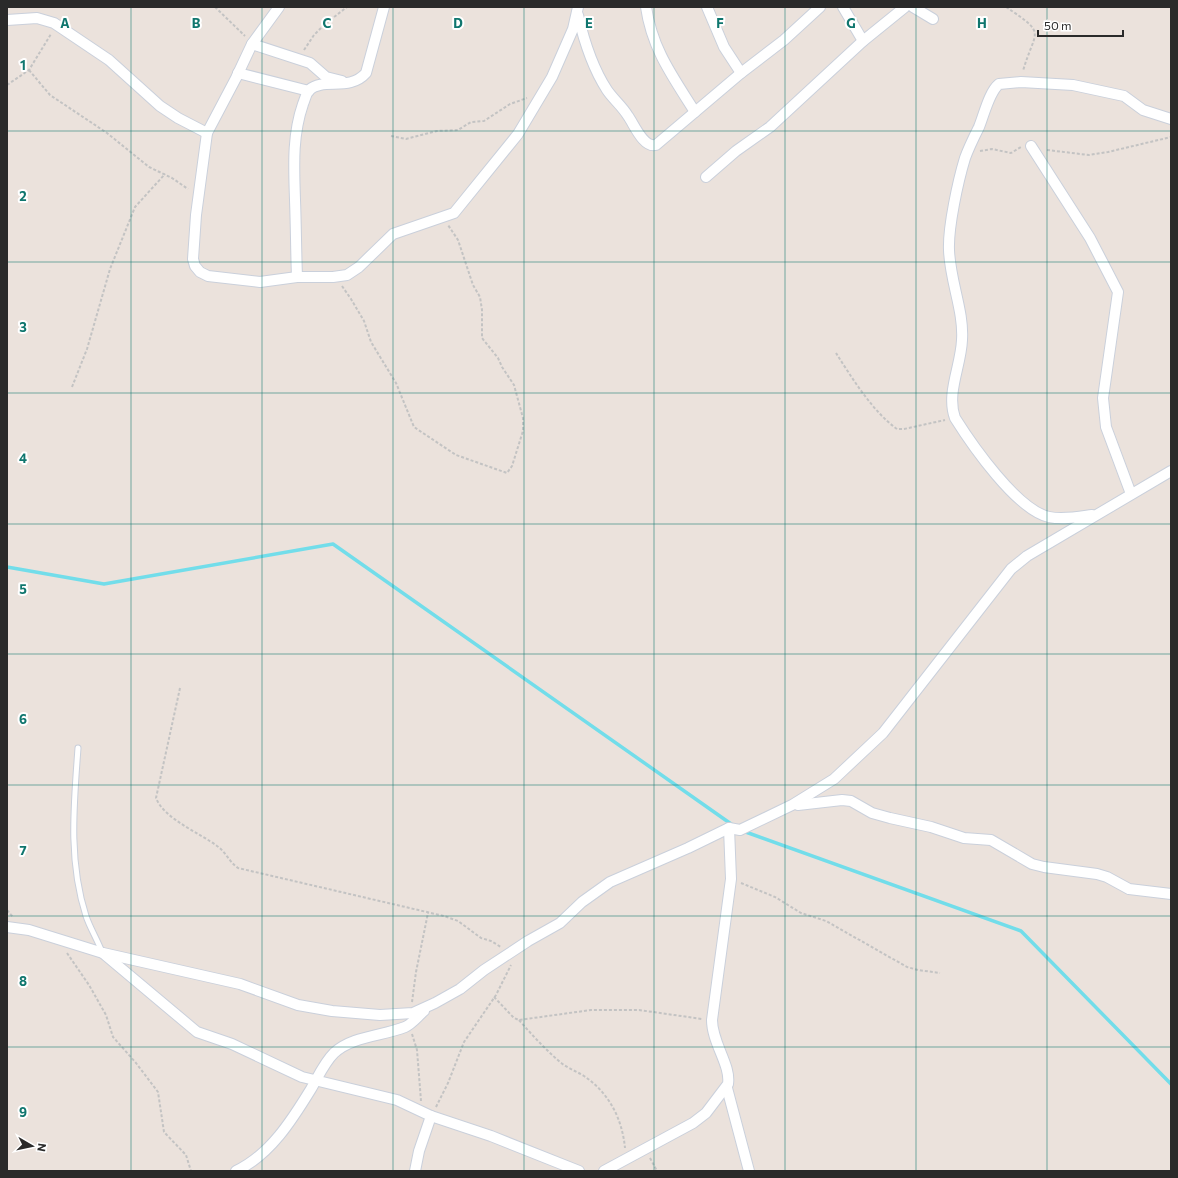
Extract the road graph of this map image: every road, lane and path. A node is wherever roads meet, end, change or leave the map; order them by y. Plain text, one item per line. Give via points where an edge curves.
1 (215, 7) edge
2 (279, 7) edge
3 (347, 7) edge
4 (384, 7) edge
5 (646, 7) edge
6 (707, 7) edge
7 (820, 7) edge
8 (843, 7) edge
9 (905, 7) edge
10 (914, 7) edge
11 (1006, 7) edge
12 (578, 10) edge
13 (933, 19) dead end
14 (7, 20) edge
15 (56, 24) junction
16 (864, 41) junction
17 (252, 44) junction
18 (300, 60) junction
19 (29, 70) junction
20 (741, 72) junction
21 (238, 73) junction
22 (1020, 82) junction
23 (350, 84) junction
24 (7, 85) edge
25 (309, 91) junction
26 (542, 94) junction
27 (696, 112) junction
28 (1171, 119) edge
29 (206, 133) junction
30 (391, 136) dead end
31 (1171, 137) edge
32 (1031, 146) junction
33 (967, 152) junction
34 (165, 174) junction
35 (706, 177) dead end
36 (198, 199) junction
37 (442, 218) junction
38 (297, 277) junction
39 (333, 277) junction
40 (836, 353) dead end
41 (72, 388) dead end
42 (955, 418) junction
43 (1171, 471) edge
44 (1131, 494) junction
45 (1095, 515) junction
46 (180, 688) dead end
47 (78, 748) dead end
48 (792, 805) junction
49 (729, 828) junction
50 (731, 879) junction
51 (1171, 894) edge
52 (428, 913) junction
53 (7, 927) edge
54 (57, 939) junction
55 (511, 952) junction
56 (103, 953) junction
57 (512, 963) dead end
58 (940, 973) dead end
59 (494, 997) junction
60 (431, 1005) junction
61 (402, 1014) junction
62 (519, 1020) junction
63 (712, 1020) junction
64 (408, 1025) junction
65 (315, 1081) junction
66 (727, 1088) junction
67 (426, 1114) junction
68 (648, 1146) junction
69 (626, 1158) junction
70 (191, 1171) edge
71 (236, 1171) edge
72 (415, 1171) edge
73 (579, 1171) edge
74 (604, 1171) edge
75 (657, 1171) edge
76 (749, 1171) edge

1 - 17 path
2 - 17 street
3 - 18 path via 314,35
4 - 23 street via 369,67 362,77
5 - 27 street via 657,51
6 - 20 street via 724,47
7 - 20 street via 784,40
8 - 16 street
9 - 16 street
10 - 13 street
11 - 22 path via 1031,24 1036,35
12 - 26 street via 574,28
12 - 27 street via 584,42 602,81 648,145 656,145
14 - 15 street via 37,18
15 - 19 path
15 - 29 street via 109,60 160,106
16 - 35 street via 770,127 736,151
17 - 18 street
17 - 21 street
18 - 23 street via 310,63 326,77
19 - 24 path
19 - 34 path via 50,95 107,133 149,167
20 - 27 street
21 - 25 street
21 - 29 street
22 - 28 street via 1073,84 1118,94 1142,110
22 - 33 street via 998,85 985,108
23 - 25 street via 322,85
25 - 38 street via 298,117 293,150
26 - 30 path via 510,104 484,121 471,122 458,130 437,131 406,139
26 - 37 street via 507,150 454,213
29 - 36 street
31 - 32 path via 1089,155 1062,153
32 - 33 path via 1022,146 1012,153 992,149
32 - 44 street via 1090,238 1118,292 1103,398 1106,427
33 - 42 street via 960,176 949,248 962,334 960,361 952,396
34 - 36 path via 186,186
34 - 41 path via 135,207 110,269 87,349
36 - 38 street via 193,259 200,272 208,276 260,282
37 - 39 street via 393,234 352,272
37 - 39 path via 458,240 473,285 480,297 482,338 514,385 521,407 523,431 512,466 507,473 456,455 414,427 396,382 371,342 364,321 346,291
38 - 39 street
40 - 42 path via 858,386 897,429
42 - 45 street via 991,469 1023,503 1048,517
43 - 44 street
44 - 45 street
45 - 48 street via 1027,556 1011,569 882,733 834,779
46 - 52 path via 156,795 160,806 189,829 218,846 238,868
47 - 56 lane via 72,825 75,860 86,915
48 - 49 street via 740,830
48 - 51 street via 850,801 890,818 931,827 964,838 991,840 1032,864 1097,874 1129,889
49 - 50 street
49 - 55 street via 610,882 582,902 560,923
50 - 58 path via 775,897 801,913 826,921 907,967
50 - 63 street
52 - 55 path via 458,921 481,938
52 - 61 path via 412,1003
53 - 54 street via 29,930
54 - 56 street
54 - 70 path via 89,985 106,1015 113,1037 158,1092 164,1132 186,1154
55 - 60 street via 460,989
56 - 61 street via 240,984 298,1005 332,1012
56 - 65 street via 197,1032 232,1044
57 - 59 path
59 - 62 path
59 - 67 path via 464,1042 448,1084
60 - 61 street via 413,1013
60 - 64 street
62 - 63 path via 591,1010 639,1010
62 - 69 path via 532,1036 562,1063 585,1077 609,1099 623,1129
63 - 66 street via 713,1036 729,1080
64 - 65 street via 348,1044 335,1053
64 - 67 path via 417,1050
65 - 67 street via 397,1100
65 - 71 street via 296,1112 270,1146 252,1162
66 - 68 street via 693,1124
66 - 76 street
67 - 72 street
67 - 73 street via 491,1136
68 - 69 street
68 - 75 path via 651,1162
69 - 74 street

